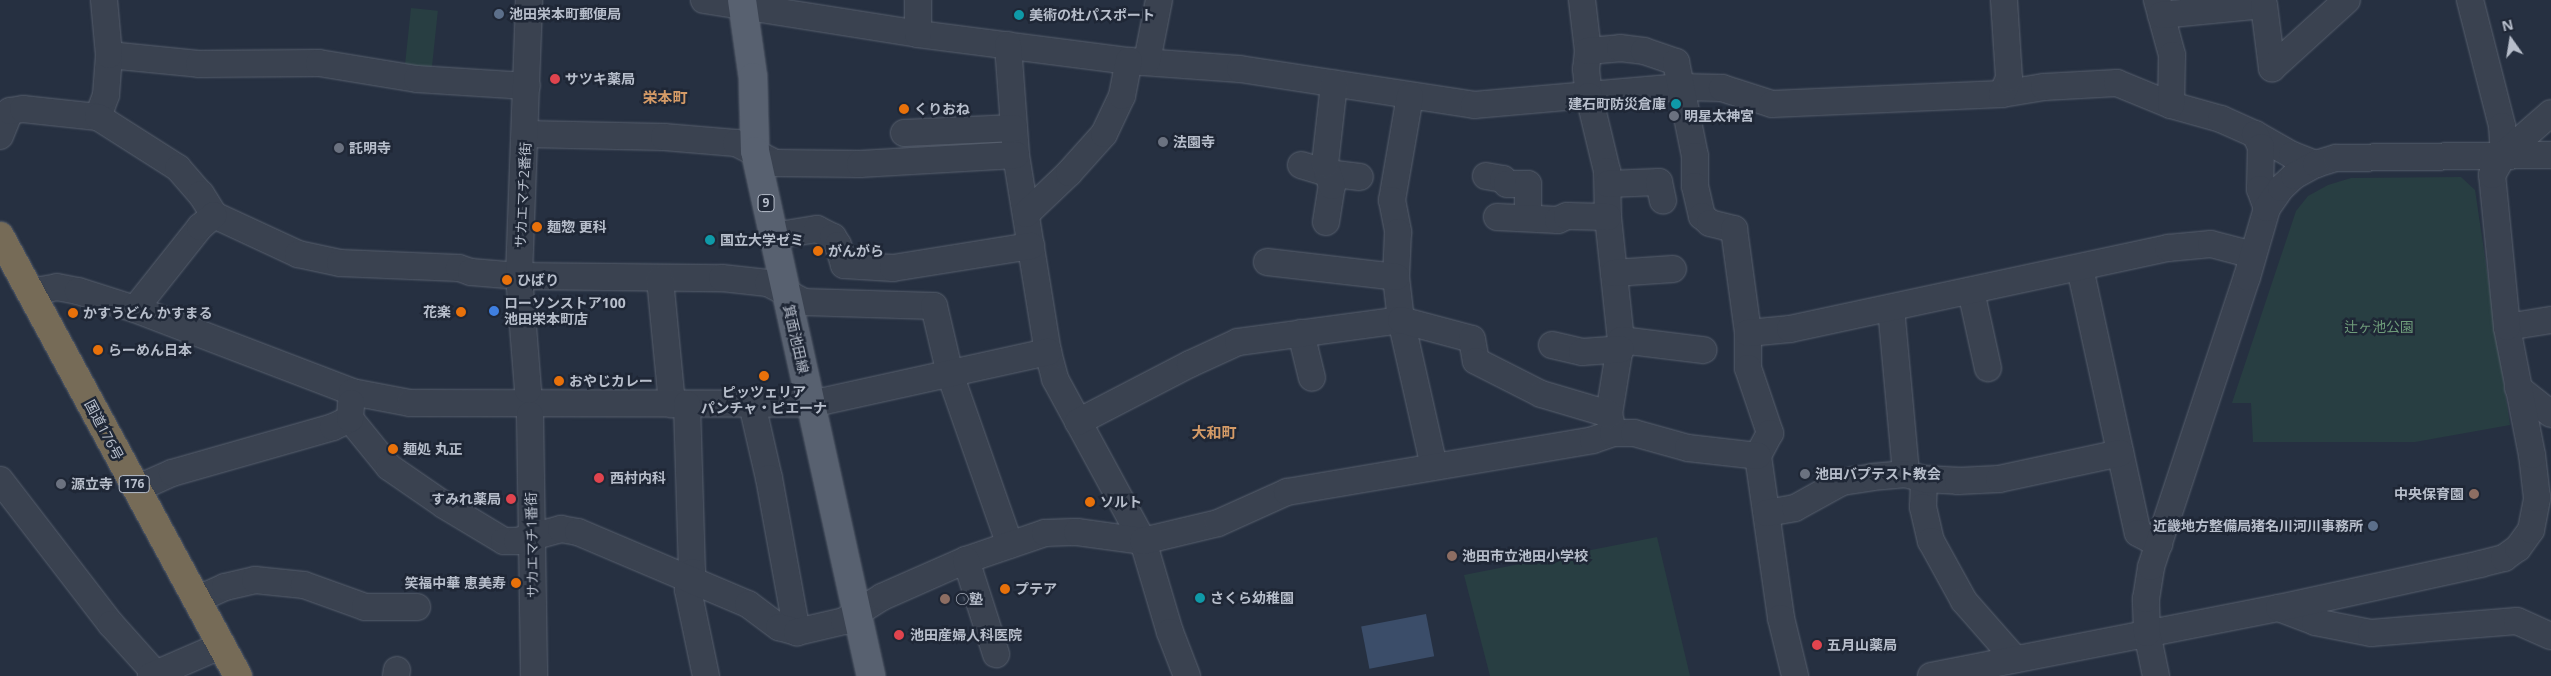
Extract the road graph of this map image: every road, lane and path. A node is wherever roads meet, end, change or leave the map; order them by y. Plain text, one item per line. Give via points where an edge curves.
1 (104, 0) edge
2 (529, 0) edge
3 (704, 0) edge
4 (918, 0) edge
5 (1159, 0) edge
6 (1582, 0) edge
7 (2004, 0) edge
8 (2347, 0) edge
9 (2470, 0) edge
10 (742, 3) edge
11 (2159, 8) edge
12 (918, 34) junction
13 (1008, 45) junction
14 (1588, 51) junction
15 (109, 55) junction
16 (1138, 61) junction
17 (1334, 84) junction
18 (526, 86) junction
19 (1681, 87) junction
20 (2002, 94) junction
21 (1410, 96) junction
22 (1589, 96) junction
23 (2171, 105) junction
24 (2551, 113) edge
25 (98, 117) junction
26 (1014, 128) junction
27 (526, 134) junction
28 (2255, 134) junction
29 (0, 136) edge
30 (755, 151) junction
31 (2504, 154) junction
32 (1016, 155) junction
33 (2551, 155) edge
34 (902, 161) junction
35 (2316, 164) junction
36 (1301, 165) dead end
37 (1327, 173) junction
38 (1486, 176) dead end
39 (1360, 178) dead end
40 (1608, 184) junction
41 (1663, 201) dead end
42 (2267, 208) junction
43 (1026, 214) junction
44 (214, 215) junction
45 (1497, 217) dead end
46 (1608, 217) junction
47 (1528, 218) junction
48 (1326, 222) dead end
49 (0, 236) edge
50 (773, 236) junction
51 (1031, 246) junction
52 (2252, 255) junction
53 (1267, 262) dead end
54 (2080, 268) junction
55 (1673, 269) dead end
56 (1614, 273) junction
57 (519, 276) junction
58 (1396, 276) junction
59 (660, 278) junction
60 (30, 292) junction
61 (785, 292) junction
62 (1971, 292) junction
63 (1891, 308) junction
64 (135, 309) junction
65 (1401, 320) junction
66 (2551, 320) edge
67 (2507, 327) junction
68 (1301, 333) junction
69 (1748, 333) junction
70 (1552, 345) dead end
71 (1621, 345) junction
72 (1703, 350) dead end
73 (1048, 352) junction
74 (1988, 368) dead end
75 (950, 374) junction
76 (1312, 378) dead end
77 (2518, 388) junction
78 (352, 392) junction
79 (529, 403) joint
80 (679, 404) junction
81 (752, 404) junction
82 (811, 404) junction
83 (2551, 414) edge
84 (350, 419) junction
85 (1078, 422) junction
86 (1611, 423) junction
87 (2120, 453) junction
88 (1758, 456) junction
89 (1434, 466) junction
90 (1915, 476) junction
91 (0, 480) edge
92 (136, 489) junction
93 (1767, 512) junction
94 (532, 536) junction
95 (1143, 541) junction
96 (2159, 544) junction
97 (1010, 545) junction
98 (966, 560) junction
99 (690, 581) junction
100 (196, 600) junction
101 (417, 607) dead end
102 (2279, 608) junction
103 (857, 613) junction
104 (796, 632) junction
105 (2146, 634) junction
106 (2551, 636) edge
107 (220, 646) junction
108 (996, 654) dead end
109 (2015, 660) junction
110 (153, 675) edge
111 (238, 676) edge
112 (534, 676) edge
113 (706, 676) edge
114 (871, 676) edge
115 (1187, 676) edge
116 (1794, 676) edge
117 (1931, 676) edge
118 (2156, 676) edge

1 - 15 street
2 - 18 street, サカエマチ2番街
3 - 10 street
4 - 12 street
5 - 16 street
6 - 14 street
7 - 20 street via 2009,78
8 - 11 street via 2272,68 2264,5
9 - 31 street via 2502,126
10 - 12 street
10 - 30 main road, 箕面池田線 / 9 via 753,77
11 - 23 street via 2172,55
12 - 13 street
13 - 16 street
13 - 26 street
14 - 19 street via 1620,48 1644,51 1676,62
14 - 22 street
15 - 18 street via 199,64 319,63 417,79
15 - 25 street via 106,95
16 - 17 street via 1240,69
16 - 43 street via 1104,134
17 - 21 street
17 - 37 street via 1325,164
18 - 27 street, サカエマチ2番街
19 - 20 street via 1722,88 1772,104
19 - 22 street
19 - 69 street via 1695,156 1695,186 1702,216 1710,223 1734,229
20 - 23 street via 2044,87 2117,83
21 - 22 street via 1474,105
21 - 58 street via 1392,200 1398,232
22 - 40 street
23 - 28 street via 2221,119
24 - 31 street
25 - 29 street via 23,109 10,111
25 - 44 street via 184,160
26 - 32 street
26 - 34 street via 903,128
27 - 30 street via 664,137 736,143
27 - 57 street, サカエマチ2番街
28 - 35 street
28 - 42 street via 2261,147 2260,189
30 - 34 street via 776,163
30 - 50 main road, 箕面池田線 / 9
31 - 33 street
31 - 35 street via 2358,156
31 - 67 street via 2492,175
32 - 34 street
32 - 43 street
35 - 42 street via 2294,176
36 - 37 street
37 - 39 street
37 - 48 street via 1332,186
38 - 47 street via 1503,178 1507,184 1528,184
40 - 41 street via 1659,182
40 - 46 street
42 - 52 street
43 - 51 street
44 - 57 street via 298,254 340,263 460,268
44 - 64 street via 200,227
45 - 47 street
46 - 47 street
46 - 56 street
49 - 60 highway, 国道176号 / 176
50 - 51 street via 817,229 833,237 844,265 893,268
50 - 61 main road, 箕面池田線 / 9
51 - 73 street
52 - 54 street via 2211,244 2168,248
52 - 96 street
53 - 58 street
54 - 62 street
54 - 87 street
55 - 56 street
56 - 71 street
57 - 59 street
57 - 79 street, サカエマチ2番街
58 - 65 street
59 - 61 street via 722,278 768,283
59 - 80 street
60 - 64 street via 57,287
60 - 92 highway, 国道176号 / 176
61 - 75 street via 803,302 934,306
61 - 82 main road, 箕面池田線 / 9
62 - 63 street
62 - 74 street
63 - 69 street via 1790,329
63 - 90 street
64 - 78 street
65 - 68 street
65 - 86 street via 1472,338 1476,361 1541,394
65 - 89 street
66 - 67 street
67 - 77 street
68 - 76 street
68 - 85 street via 1238,342
69 - 88 street via 1748,368 1770,433
70 - 71 street via 1582,352
71 - 72 street
71 - 86 street
73 - 75 street
73 - 85 street via 1055,379
75 - 82 street
75 - 97 street
77 - 83 street
77 - 102 street via 2537,498 2531,530 2518,548 2504,558
78 - 80 street via 410,403
78 - 84 street
79 - 94 street, サカエマチ1番街
80 - 81 street
80 - 99 street via 692,572
81 - 82 street
81 - 104 street via 769,478
82 - 103 main road, 箕面池田線 / 9
84 - 92 street via 333,427 172,473
84 - 94 street via 389,467 444,505 504,541
85 - 95 street
86 - 88 street via 1688,448
86 - 89 street via 1593,440
87 - 90 street via 1999,479 1958,481
87 - 96 street via 2138,533
88 - 93 street
89 - 95 street via 1288,492 1218,523
90 - 93 street via 1842,482 1795,508
90 - 109 street via 1931,541 1964,601
91 - 110 street
92 - 100 highway, 国道176号 / 176
93 - 116 street via 1781,618
94 - 99 street via 562,529 578,532
94 - 112 street, サカエマチ1番街
95 - 97 street via 1078,532 1045,533
95 - 115 street via 1170,632
96 - 105 street via 2146,599
97 - 98 street
98 - 103 street via 882,597
98 - 108 street
99 - 104 street via 748,604 779,627
99 - 113 street via 688,590
100 - 101 street via 225,587 255,580 304,585 365,607
100 - 107 highway, 国道176号 / 176
102 - 105 street
102 - 106 street via 2315,622 2371,633 2517,622
103 - 104 street via 844,621
103 - 114 main road, 箕面池田線 / 9
105 - 109 street
105 - 118 street
107 - 110 street
107 - 111 highway, 国道176号 / 176
109 - 117 street

